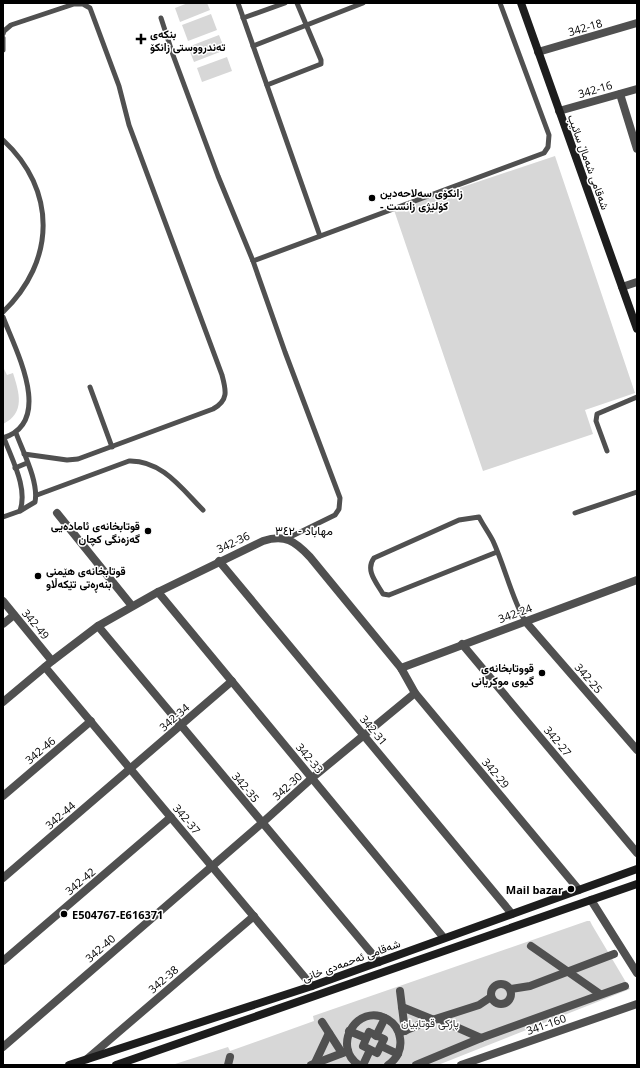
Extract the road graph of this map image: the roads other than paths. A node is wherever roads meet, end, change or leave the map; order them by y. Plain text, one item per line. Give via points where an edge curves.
1 (238, 3) edge
2 (285, 3) edge
3 (298, 3) edge
4 (363, 3) edge
5 (500, 3) edge
6 (521, 3) edge
7 (161, 18) dead end
8 (243, 18) junction
9 (637, 23) edge
10 (307, 24) junction
11 (3, 34) edge
12 (3, 38) edge
13 (253, 46) junction
14 (3, 50) edge
15 (538, 52) junction
16 (267, 85) junction
17 (637, 89) edge
18 (620, 94) junction
19 (559, 111) junction
20 (3, 140) edge
21 (637, 149) edge
22 (320, 236) junction
23 (253, 260) junction
24 (637, 282) edge
25 (622, 286) junction
26 (3, 312) edge
27 (3, 317) edge
28 (637, 329) edge
29 (90, 387) dead end
30 (637, 397) edge
31 (16, 433) junction
32 (4, 438) edge
33 (112, 447) junction
34 (607, 451) dead end
35 (24, 454) junction
36 (27, 463) junction
37 (15, 468) junction
38 (637, 492) edge
39 (37, 495) junction
40 (202, 510) dead end
41 (20, 511) junction
42 (57, 513) dead end
43 (575, 513) dead end
44 (3, 517) edge
45 (286, 539) junction
46 (497, 552) junction
47 (219, 561) junction
48 (637, 580) edge
49 (158, 592) junction
50 (3, 602) edge
51 (132, 606) junction
52 (14, 615) junction
53 (525, 621) junction
54 (3, 624) edge
55 (98, 626) junction
56 (462, 644) junction
57 (52, 661) junction
58 (45, 667) junction
59 (401, 668) junction
60 (232, 681) junction
61 (415, 693) junction
62 (3, 702) edge
63 (91, 721) junction
64 (180, 726) junction
65 (364, 736) junction
66 (637, 750) edge
67 (131, 769) junction
68 (312, 778) junction
69 (3, 796) edge
70 (171, 817) junction
71 (262, 823) junction
72 (637, 853) edge
73 (212, 866) junction
74 (637, 869) edge
75 (3, 878) edge
76 (637, 884) edge
77 (579, 890) junction
78 (591, 900) junction
79 (512, 914) junction
80 (254, 916) junction
81 (444, 938) junction
82 (531, 946) dead end
83 (614, 954) dead end
84 (3, 961) edge
85 (379, 962) junction
86 (567, 973) junction
87 (637, 973) edge
88 (312, 986) junction
89 (625, 986) dead end
90 (511, 989) junction
91 (400, 992) dead end
92 (600, 994) junction
93 (491, 997) junction
94 (637, 1004) edge
95 (402, 1007) junction
96 (232, 1012) junction
97 (385, 1018) junction
98 (436, 1020) junction
99 (322, 1022) dead end
100 (236, 1023) junction
101 (349, 1031) junction
102 (402, 1032) junction
103 (329, 1033) junction
104 (376, 1036) junction
105 (366, 1038) junction
106 (481, 1038) junction
107 (381, 1046) junction
108 (3, 1047) edge
109 (370, 1050) junction
110 (345, 1052) junction
111 (398, 1054) junction
112 (87, 1059) junction
113 (69, 1065) edge
114 (116, 1065) edge
115 (313, 1065) edge
116 (359, 1065) edge
117 (363, 1065) edge
118 (388, 1065) edge
119 (416, 1065) edge
120 (461, 1065) edge

1 - 8 lane
2 - 8 lane
3 - 10 lane
4 - 10 lane
5 - 22 lane via 549,135 548,147 544,152
6 - 15 main road, شەقامی شەماڵ سائیب
7 - 23 lane via 215,169
8 - 13 lane
9 - 15 street, 342-18
10 - 13 lane
10 - 16 lane via 321,64
11 - 33 lane via 11,25 74,4 83,4 90,8 119,86 129,125 225,388 223,401 213,409
12 - 14 lane
13 - 16 lane
15 - 19 main road, شەقامی شەماڵ سائیب
16 - 22 lane
17 - 18 street, 342-16
18 - 19 street, 342-16
18 - 21 street
19 - 25 main road, شەقامی شەماڵ سائیب
20 - 26 lane via 27,167 35,183 40,200 43,236 40,253 26,286
22 - 23 lane
23 - 45 lane via 340,498 339,509 335,515
24 - 25 street
25 - 28 main road, شەقامی شەماڵ سائیب
27 - 31 lane via 30,398 28,414
29 - 33 lane
30 - 34 lane via 597,414 596,421
31 - 32 lane
31 - 35 lane
32 - 37 lane
33 - 35 lane via 74,460
35 - 36 lane
36 - 37 lane
36 - 39 lane
37 - 41 lane via 23,492
38 - 43 lane
39 - 40 lane via 129,460 141,460 167,473
39 - 41 lane via 35,502
41 - 44 lane
42 - 51 street
45 - 47 street, 342-36 via 263,541
45 - 59 street via 297,544 306,553
46 - 46 lane via 479,517 459,520 374,558 369,570 383,594 389,595
46 - 53 lane via 517,607
47 - 49 street, 342-36
47 - 65 street, 342-31
48 - 53 street, 342-24
49 - 51 street, 342-36
49 - 60 street, 342-33
50 - 52 street, 342-49
51 - 55 street, 342-36
52 - 54 street
52 - 57 street, 342-49
53 - 56 street, 342-24
53 - 66 street, 342-25
55 - 57 street, 342-36
55 - 64 street, 342-35
56 - 59 street, 342-24
56 - 72 street, 342-27
57 - 58 street, 342-36
58 - 62 street, 342-36
58 - 63 street, 342-37
59 - 61 street, 342-29
60 - 64 street, 342-34
60 - 68 street, 342-33
61 - 65 street, 342-30
61 - 77 street, 342-29
63 - 67 street, 342-37
63 - 69 street, 342-46
64 - 67 street, 342-34
64 - 71 street, 342-35
65 - 68 street, 342-30
65 - 79 street, 342-31
67 - 70 street, 342-37
67 - 75 street, 342-44
68 - 71 street, 342-30
68 - 81 street, 342-33
70 - 73 street, 342-37
70 - 84 street, 342-42
71 - 73 street, 342-30
71 - 85 street, 342-35
73 - 80 street, 342-37
73 - 108 street, 342-40
74 - 77 main road, شەقامی ئەحمەدی خانی
76 - 78 main road, شەقامی ئەحمەدی خانی
77 - 79 main road, شەقامی ئەحمەدی خانی
78 - 87 street
78 - 100 main road, شەقامی ئەحمەدی خانی
79 - 81 main road, شەقامی ئەحمەدی خانی
80 - 88 street, 342-37
80 - 112 street, 342-38
81 - 85 main road, شەقامی ئەحمەدی خانی
82 - 86 street
83 - 86 street
85 - 88 main road, شەقامی ئەحمەدی خانی
86 - 90 street via 530,986
86 - 92 street
88 - 96 main road, شەقامی ئەحمەدی خانی
89 - 92 street
90 - 93 street via 504,984 497,984 492,989
90 - 93 street via 511,998 504,1004 497,1004
91 - 95 street
92 - 106 street
93 - 98 street via 479,1005
94 - 120 street, 341-160
95 - 98 street
95 - 102 street
96 - 100 main road
96 - 112 main road, شەقامی ئەحمەدی خانی
97 - 101 street via 365,1016
97 - 102 street
97 - 104 street
98 - 102 street
98 - 106 street
99 - 103 street
100 - 114 main road, شەقامی ئەحمەدی خانی
101 - 105 street
101 - 110 street
102 - 111 street
103 - 110 street
103 - 115 street
104 - 105 street via 369,1032
104 - 107 street via 384,1039
105 - 109 street via 363,1046
106 - 119 street
107 - 109 street via 377,1053
107 - 111 street
109 - 117 street
110 - 115 street
110 - 116 street
111 - 118 street
112 - 113 main road, شەقامی ئەحمەدی خانی

